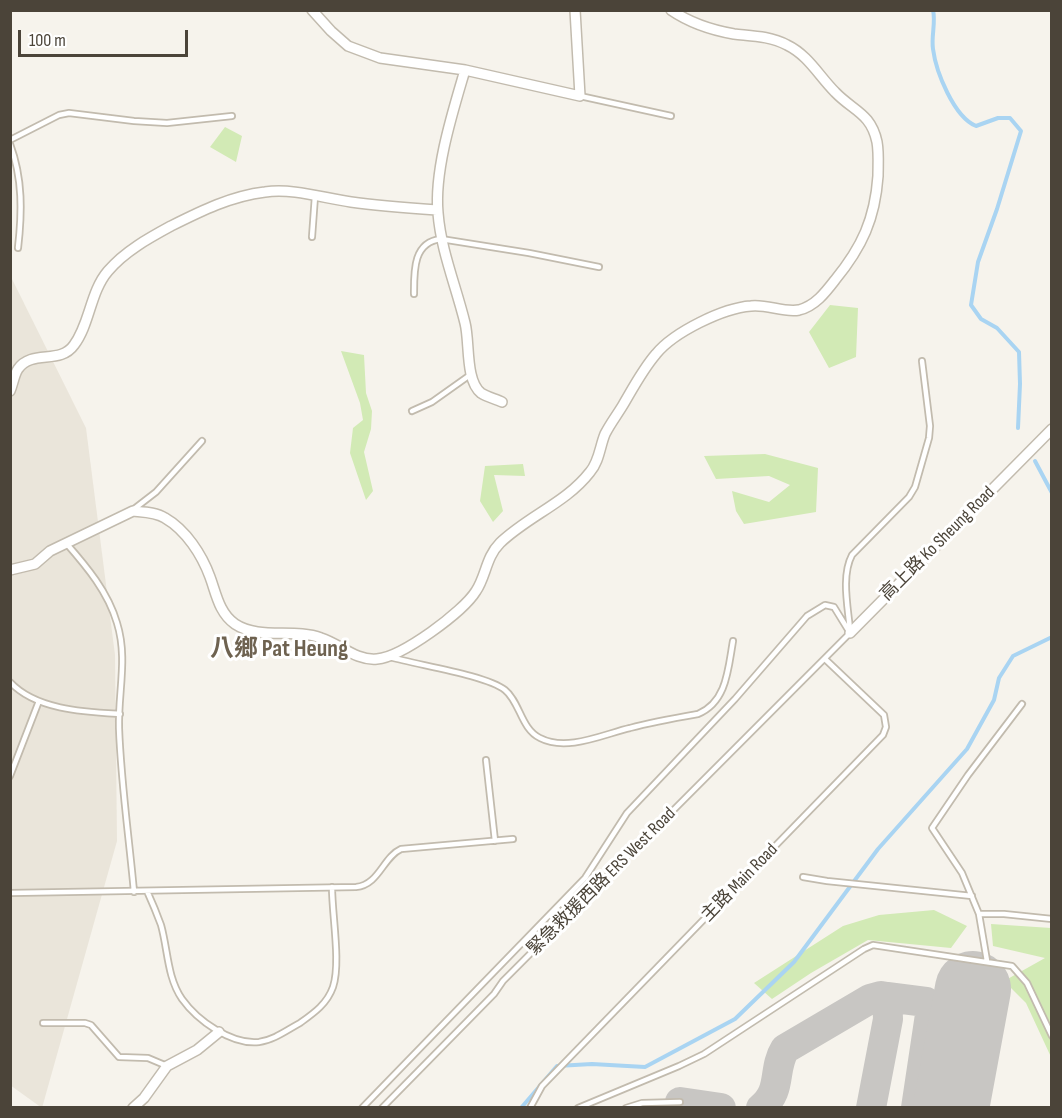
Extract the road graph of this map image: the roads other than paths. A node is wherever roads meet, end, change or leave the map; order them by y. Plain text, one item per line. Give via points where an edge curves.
1 (312, 10) edge
2 (575, 10) edge
3 (671, 10) edge
4 (465, 70) junction
5 (580, 96) junction
6 (232, 116) dead end
7 (671, 116) dead end
8 (10, 142) edge
9 (315, 196) junction
10 (437, 210) junction
11 (312, 237) dead end
12 (441, 239) junction
13 (18, 248) dead end
14 (599, 267) dead end
15 (414, 294) dead end
16 (922, 361) dead end
17 (470, 375) junction
18 (10, 391) edge
19 (502, 402) dead end
20 (412, 411) dead end
21 (1052, 429) edge
22 (202, 441) dead end
23 (133, 511) junction
24 (66, 543) junction
25 (10, 570) edge
26 (850, 633) junction
27 (733, 641) dead end
28 (390, 657) junction
29 (825, 659) junction
30 (10, 682) edge
31 (39, 701) junction
32 (1022, 704) dead end
33 (120, 714) junction
34 (486, 760) dead end
35 (10, 776) edge
36 (513, 839) dead end
37 (495, 841) junction
38 (803, 877) dead end
39 (332, 887) junction
40 (147, 891) junction
41 (134, 892) junction
42 (10, 893) edge
43 (972, 896) junction
44 (979, 914) junction
45 (1052, 919) edge
46 (987, 961) junction
47 (43, 1023) dead end
48 (219, 1032) junction
49 (1052, 1036) edge
50 (167, 1066) junction
51 (680, 1102) dead end
52 (133, 1107) edge
53 (362, 1107) edge
54 (382, 1107) edge
55 (530, 1107) edge
56 (578, 1107) edge
57 (626, 1107) edge

1 - 4 street via 348,46 362,52
2 - 5 street
3 - 28 street via 705,28 789,46 803,56 836,94 861,111 873,128 879,159 876,200 863,240 818,301 799,310 752,306 732,310 668,342 645,368 605,434 593,470 565,498 496,547 470,602
4 - 5 street
4 - 10 street via 445,142
5 - 7 lane
6 - 8 lane via 167,123 69,113
8 - 13 lane via 20,177
9 - 10 street
9 - 11 lane
9 - 18 street via 279,191 229,200 192,215 139,245 118,260 101,280 74,346 56,357 29,359 17,372
10 - 12 street
12 - 14 lane
12 - 15 lane via 432,240 421,250 414,273
12 - 17 street via 466,327
16 - 26 lane via 929,438 912,493 849,561
17 - 19 street via 480,392
17 - 20 lane
21 - 26 street, 高上路 Ko Sheung Road
22 - 23 lane via 156,492
23 - 24 street
23 - 28 street via 157,514 178,529 202,557 218,602 237,626 316,636 363,658
24 - 25 street via 35,564
24 - 33 lane via 96,580 117,622 122,656
26 - 29 lane, 高上路 Ko Sheung Road
26 - 53 lane via 834,607 825,605 807,616 627,813 585,878
27 - 28 lane via 725,685 708,710 581,742 540,738 525,723 506,690
29 - 54 lane, 緊急救援西路 ERS West Road
29 - 55 lane, 主路 Main Road via 884,715 883,735 542,1086
30 - 31 lane
31 - 33 lane
31 - 35 lane
32 - 43 lane via 932,828 962,873
33 - 41 lane
34 - 37 lane
36 - 37 lane
37 - 39 lane via 401,849 363,886
38 - 43 lane
39 - 40 lane
39 - 48 lane via 336,974 322,1007 284,1032 259,1042
40 - 41 lane
40 - 48 lane via 181,998
41 - 42 lane
43 - 44 lane
44 - 45 lane
44 - 46 lane
46 - 49 lane via 1008,964 1021,974
46 - 56 lane via 869,947 704,1054
47 - 50 lane via 91,1025 119,1057 148,1058
48 - 50 street via 197,1050
50 - 52 street
51 - 57 lane

